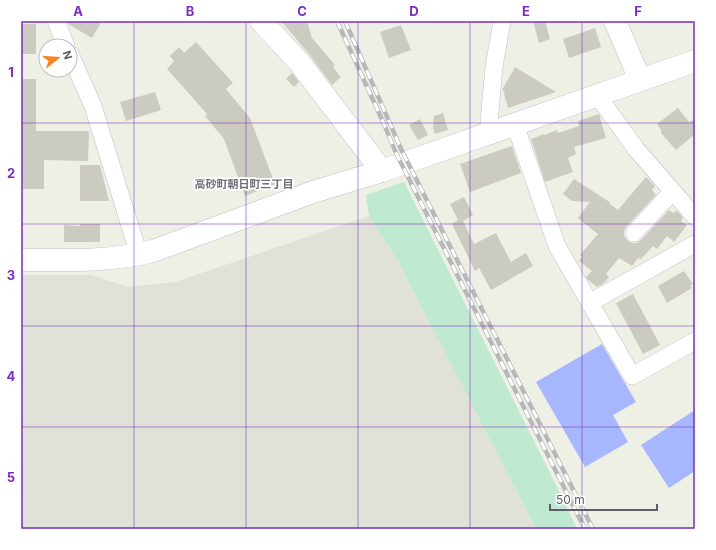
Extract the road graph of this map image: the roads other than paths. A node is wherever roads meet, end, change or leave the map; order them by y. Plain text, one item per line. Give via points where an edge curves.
1 (56, 21) edge
2 (261, 21) edge
3 (502, 21) edge
4 (615, 21) edge
5 (63, 38) edge
6 (695, 61) edge
7 (78, 72) edge
8 (640, 80) junction
9 (597, 95) junction
10 (515, 124) junction
11 (488, 133) junction
12 (382, 171) junction
13 (672, 192) junction
14 (695, 217) edge
15 (634, 233) dead end
16 (695, 244) edge
17 (139, 255) junction
18 (21, 260) edge
19 (589, 303) junction
20 (695, 341) edge

1 - 5 street
2 - 12 street via 299,62
3 - 11 street via 494,67
4 - 8 street
6 - 8 street
7 - 17 street via 93,106
8 - 9 street
9 - 10 street
9 - 13 street via 636,149
10 - 11 street
10 - 19 street via 557,246
11 - 12 street
12 - 17 street via 314,192
13 - 14 street
13 - 15 street
16 - 19 street
17 - 18 street via 84,260
19 - 20 street via 632,376

